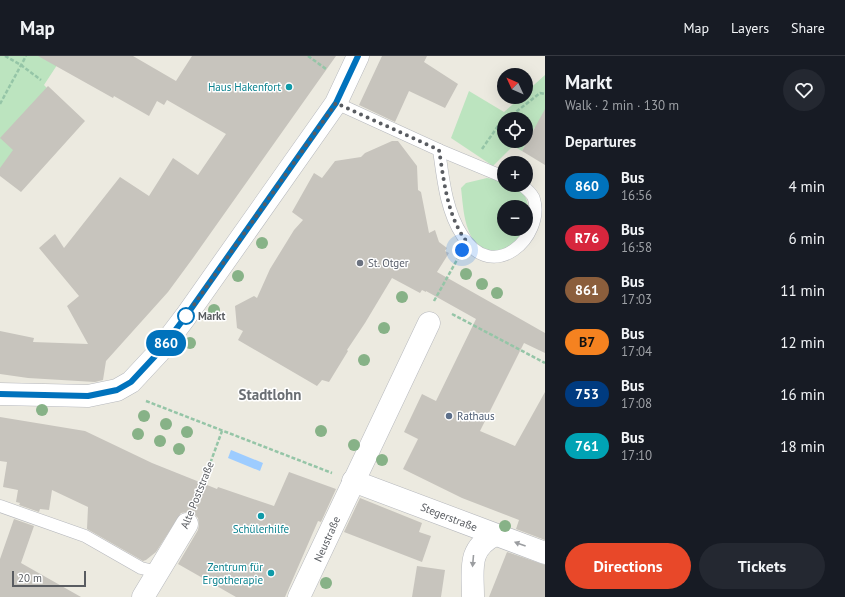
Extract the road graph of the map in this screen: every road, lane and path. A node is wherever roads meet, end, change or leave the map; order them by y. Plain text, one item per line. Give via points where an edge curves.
1 (5, 56) edge
2 (26, 56) edge
3 (358, 56) edge
4 (21, 65) junction
5 (41, 80) dead end
6 (545, 94) edge
7 (336, 103) junction
8 (0, 104) edge
9 (516, 112) edge
10 (497, 127) edge
11 (439, 150) junction
12 (472, 164) junction
13 (497, 174) edge
14 (529, 192) edge
15 (467, 242) junction
16 (436, 313) junction
17 (545, 363) edge
18 (117, 390) junction
19 (0, 394) edge
20 (222, 431) junction
21 (319, 468) dead end
22 (353, 481) junction
23 (0, 506) edge
24 (187, 524) joint
25 (495, 535) junction
26 (545, 553) edge
27 (158, 572) junction
28 (303, 589) edge
29 (143, 597) edge
30 (473, 597) edge

1 - 4 path
2 - 4 path
3 - 7 street
4 - 5 path
4 - 8 path
6 - 9 path via 540,93
7 - 11 lane
7 - 18 street via 158,353 131,382
10 - 12 path
11 - 12 lane
11 - 15 lane via 446,193 453,216
12 - 13 lane
14 - 15 lane via 534,197 536,211 533,226 517,249 502,257 488,258
15 - 16 path
16 - 17 path
16 - 22 street
18 - 19 street via 88,396
18 - 20 path
20 - 21 path
20 - 24 path, Alte Poststraße
22 - 25 street, Stegerstraße
22 - 28 street, Neustraße
23 - 27 lane via 85,536 141,568
24 - 27 street, Alte Poststraße
26 -> 25 street, Stegerstraße
25 -> 30 street via 482,543 474,554
27 - 29 street, Alte Poststraße

